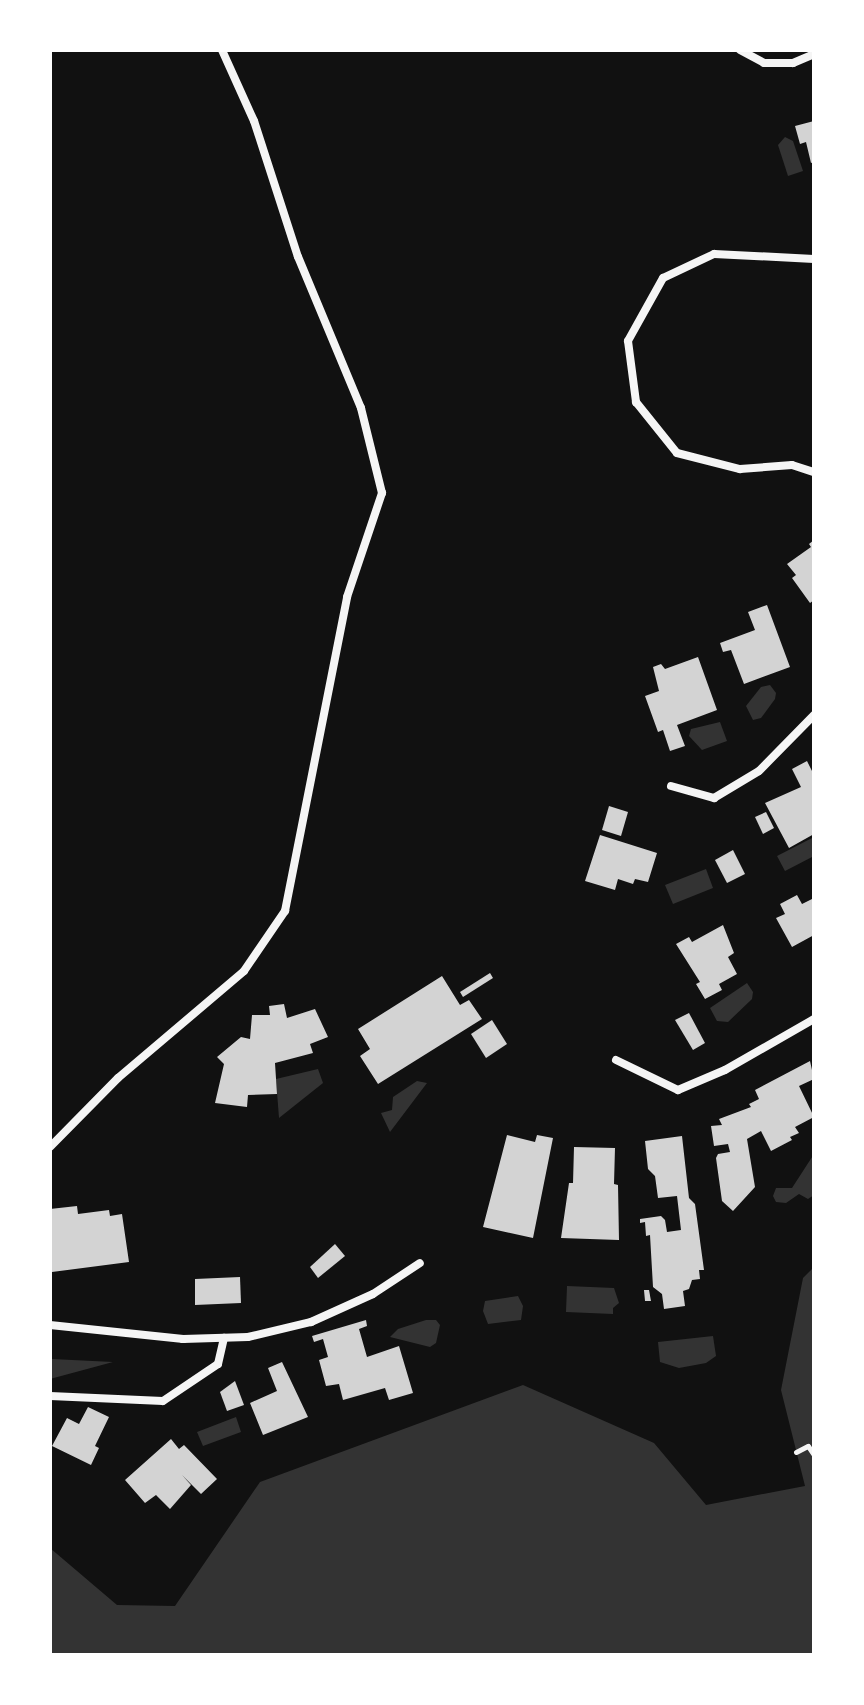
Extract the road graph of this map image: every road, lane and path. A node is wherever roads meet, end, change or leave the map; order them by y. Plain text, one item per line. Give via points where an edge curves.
1 (222, 50) edge
2 (740, 50) edge
3 (814, 54) edge
4 (814, 259) edge
5 (814, 472) edge
6 (814, 715) edge
7 (671, 786) dead end
8 (814, 1019) edge
9 (616, 1060) dead end
10 (50, 1147) edge
11 (420, 1263) dead end
12 (50, 1325) edge
13 (224, 1338) junction
14 (50, 1396) edge
15 (796, 1452) dead end
16 (814, 1455) edge

1 - 10 street via 254,121 298,257 361,408 382,493 347,597 285,911 244,971 118,1078
2 - 3 street via 764,63 793,63
4 - 5 street via 714,254 663,278 628,341 636,402 677,453 740,469 792,465
6 - 7 street via 759,771 714,798
8 - 9 street via 725,1070 678,1090
11 - 13 street via 373,1294 311,1322
12 - 13 street via 183,1339
13 - 14 street via 218,1364 163,1401
15 - 16 path via 808,1446

